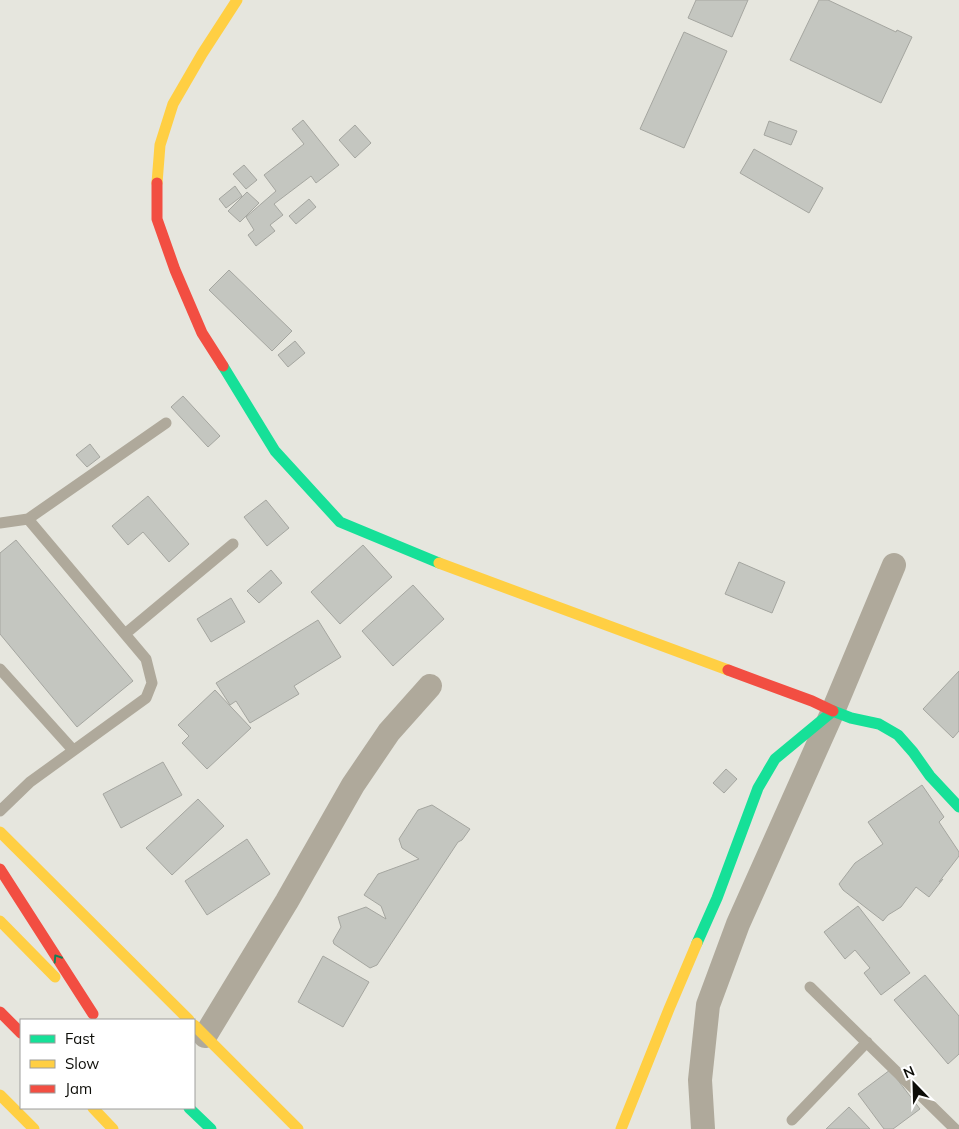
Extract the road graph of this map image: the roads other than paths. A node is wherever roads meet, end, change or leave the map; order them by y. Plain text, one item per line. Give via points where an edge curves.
1 (237, 0) edge
2 (166, 423) dead end
3 (28, 519) junction
4 (0, 524) edge
5 (233, 544) dead end
6 (894, 565) dead end
7 (125, 634) junction
8 (0, 669) edge
9 (430, 686) dead end
10 (833, 711) junction
11 (73, 750) junction
12 (959, 807) edge
13 (0, 811) edge
14 (0, 832) edge
15 (0, 869) edge
16 (0, 921) edge
17 (810, 987) dead end
18 (0, 1012) edge
19 (96, 1017) edge
20 (188, 1019) edge
21 (0, 1020) edge
22 (196, 1027) edge
23 (20, 1033) edge
24 (20, 1033) edge
25 (867, 1042) junction
26 (0, 1095) edge
27 (94, 1109) edge
28 (190, 1109) edge
29 (792, 1120) dead end
30 (34, 1129) edge
31 (113, 1129) edge
32 (210, 1129) edge
33 (298, 1129) edge
34 (622, 1129) edge
35 (703, 1129) edge
36 (955, 1129) edge

1 - 10 main road via 173,104 160,145 157,219 202,333 275,451 340,522 424,558 812,700
2 - 3 lane
3 - 4 lane
3 - 7 lane
5 - 7 lane
6 - 10 street
7 - 11 lane via 146,659 152,683 146,698
8 - 11 lane
9 - 22 street via 388,732 353,785 287,901
10 - 12 main road via 879,724 898,735
10 - 34 main road via 775,759 758,788 717,898
10 - 35 street via 738,924 708,1005 700,1080
11 - 13 lane via 30,782
14 - 20 main road
19 -> 15 main road
16 - 19 main road
17 - 25 lane
18 - 23 main road
21 - 24 main road
22 - 33 main road
25 - 29 lane
25 - 36 lane
26 - 30 main road
27 - 31 main road
28 - 32 main road

